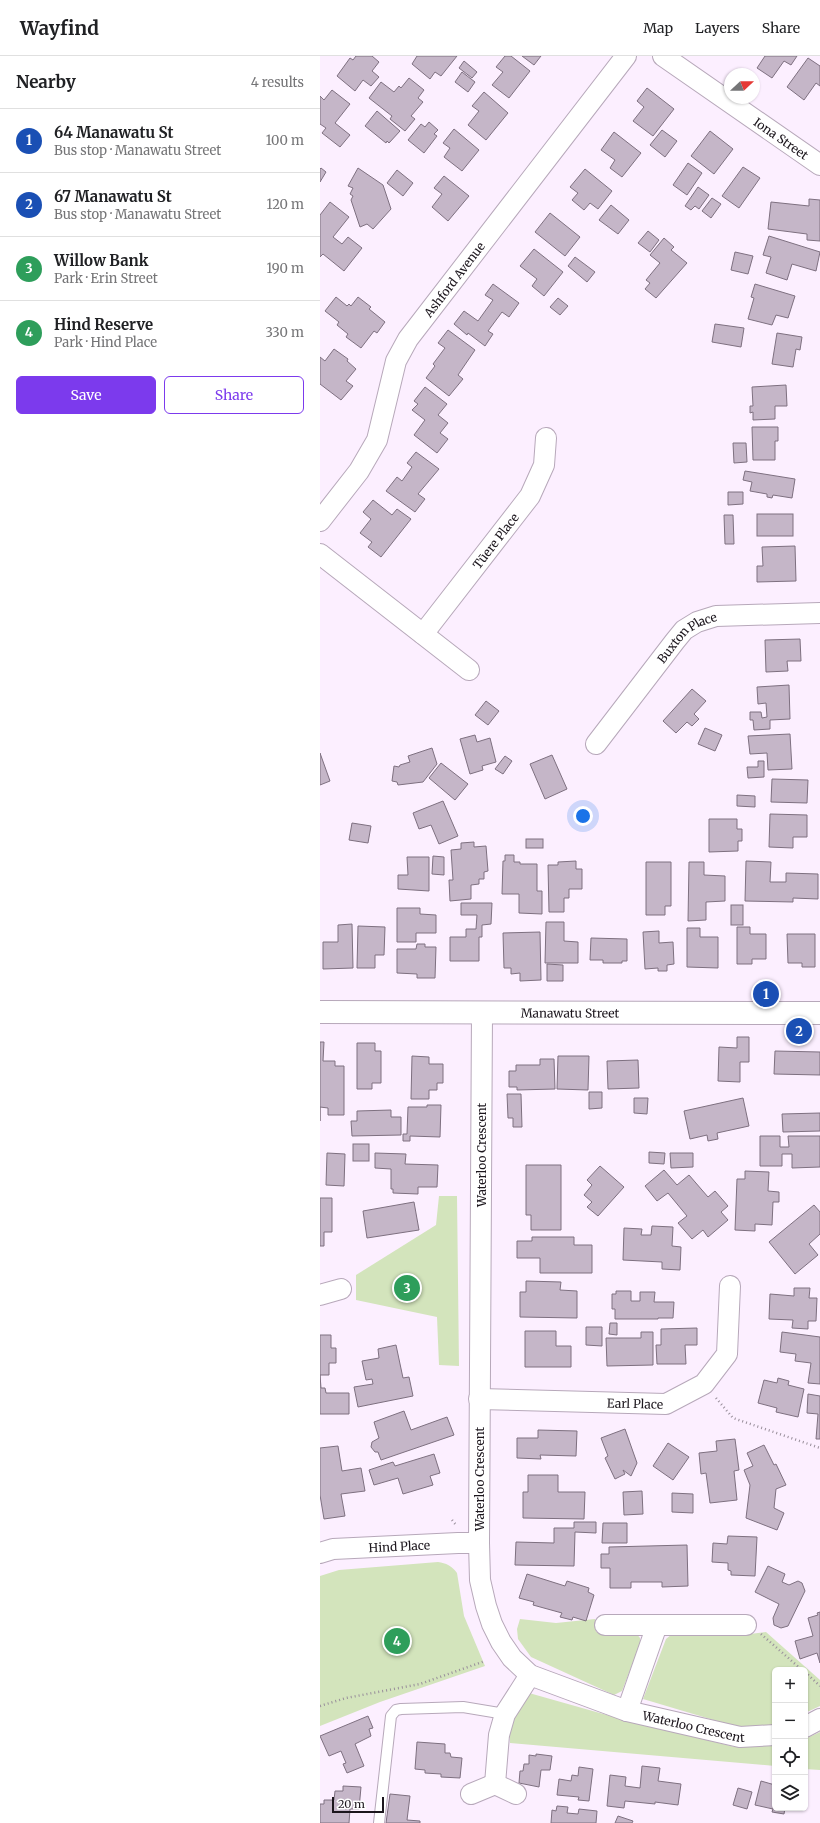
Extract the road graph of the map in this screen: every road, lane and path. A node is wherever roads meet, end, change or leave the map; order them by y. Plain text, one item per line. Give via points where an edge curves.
1 (626, 56) edge
2 (664, 56) edge
3 (820, 164) edge
4 (546, 438) dead end
5 (320, 521) edge
6 (320, 554) edge
7 (820, 613) edge
8 (423, 634) junction
9 (470, 670) dead end
10 (596, 744) dead end
11 (320, 1012) edge
12 (482, 1012) junction
13 (820, 1013) edge
14 (730, 1286) dead end
15 (341, 1289) dead end
16 (320, 1295) edge
17 (704, 1384) junction
18 (479, 1399) junction
19 (820, 1448) edge
20 (479, 1543) junction
21 (320, 1553) edge
22 (657, 1624) junction
23 (605, 1625) dead end
24 (746, 1625) dead end
25 (485, 1661) dead end
26 (530, 1675) junction
27 (808, 1675) edge
28 (820, 1686) edge
29 (320, 1706) edge
30 (628, 1711) junction
31 (505, 1714) junction
32 (820, 1719) edge
33 (808, 1725) edge
34 (772, 1735) edge
35 (495, 1784) junction
36 (470, 1794) dead end
37 (516, 1794) dead end
38 (379, 1823) edge

1 - 5 street, Ashford Avenue via 404,344 396,361 376,440 359,471
2 - 3 street, Iona Street
4 - 8 street, Tūere Place via 544,466 530,496
6 - 8 street
7 - 10 street, Buxton Place via 716,616 697,622 684,630
8 - 9 street
11 - 12 street, Manawatu Street
12 - 13 street, Manawatu Street
12 - 18 street, Waterloo Crescent
14 - 17 street, Earl Place via 727,1354
15 - 16 street
17 - 18 street, Earl Place via 666,1404
17 - 19 path via 733,1418
18 - 20 street, Waterloo Crescent
20 - 21 street, Hind Place via 333,1549
20 - 26 street, Waterloo Crescent via 480,1580 492,1624 500,1642
22 - 23 street
22 - 24 street
22 - 30 street
25 - 29 path via 420,1684 346,1698
26 - 30 street, Waterloo Crescent
26 - 31 street
27 - 28 path
30 - 34 street, Waterloo Crescent via 740,1737
31 - 35 street via 499,1735
31 - 38 lane via 463,1707 401,1709 393,1712
32 - 33 street
35 - 36 street
35 - 37 street

